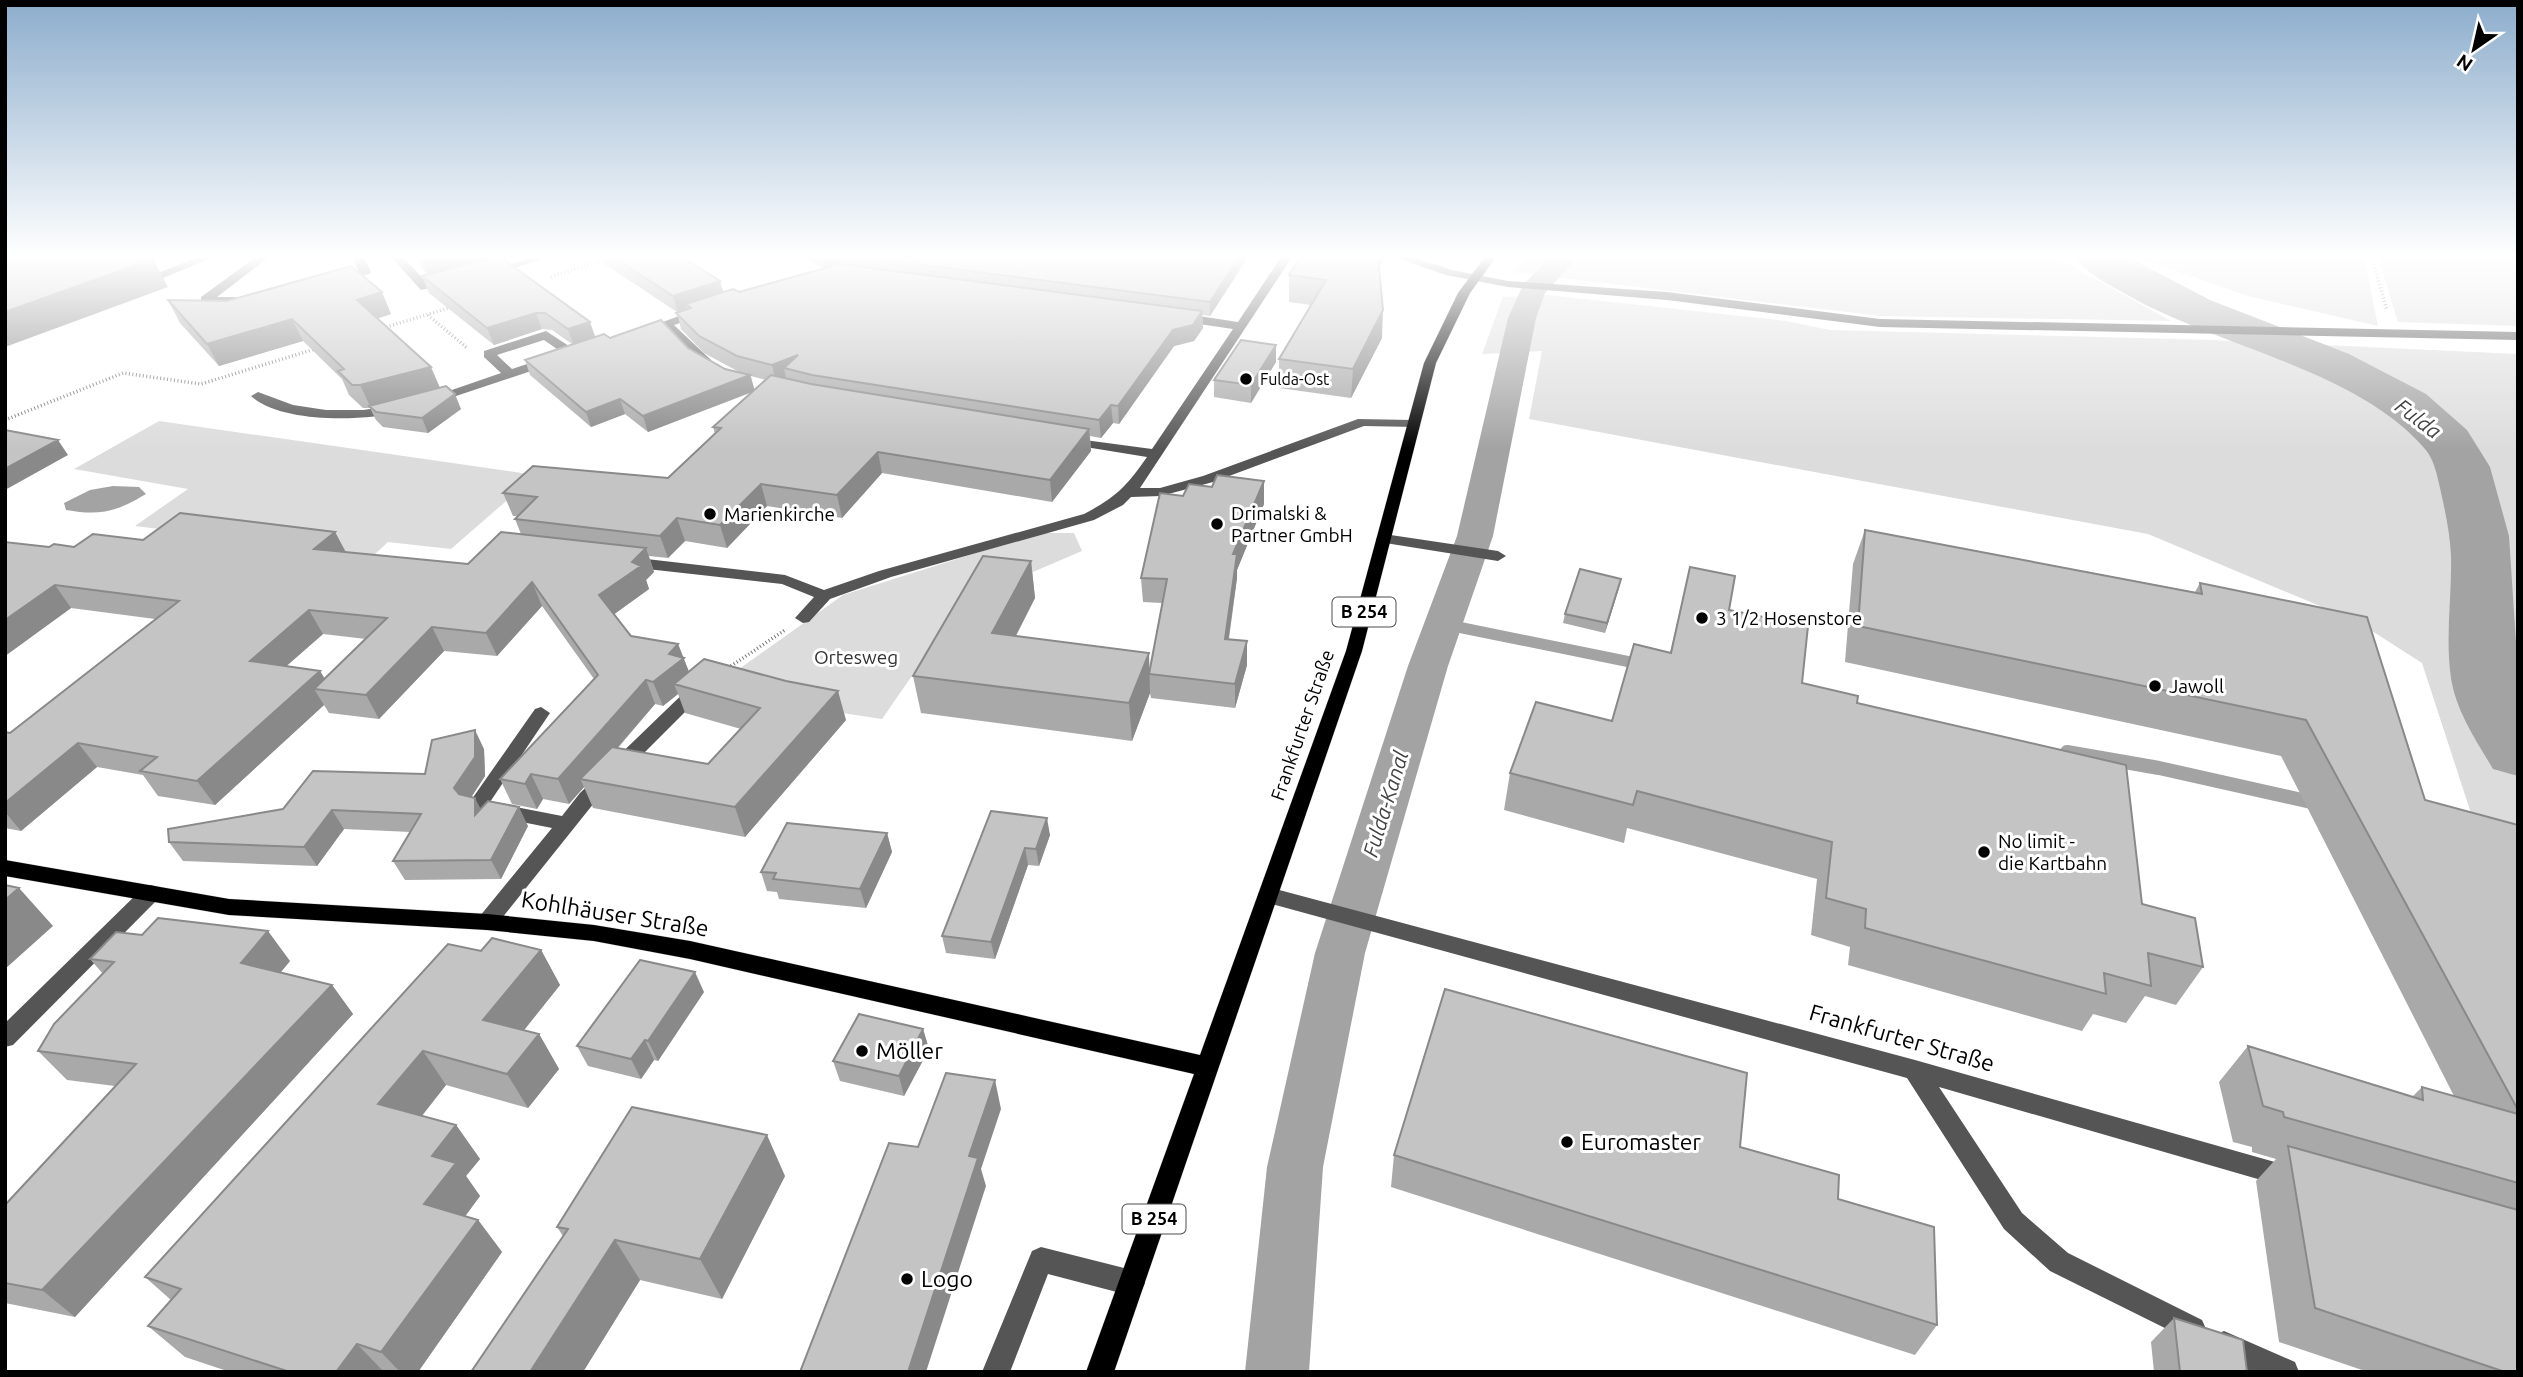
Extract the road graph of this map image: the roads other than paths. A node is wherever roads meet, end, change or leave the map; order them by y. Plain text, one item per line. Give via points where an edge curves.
1 (674, 321) edge
2 (1209, 321) edge
3 (1244, 321) edge
4 (1449, 321) edge
5 (1868, 321) edge
6 (666, 324) junction
7 (1241, 326) junction
8 (631, 335) edge
9 (2518, 336) edge
10 (717, 369) edge
11 (510, 374) junction
12 (258, 396) dead end
13 (1412, 424) junction
14 (1046, 436) edge
15 (1154, 454) junction
16 (1129, 493) junction
17 (1384, 539) junction
18 (1498, 556) dead end
19 (609, 559) edge
20 (824, 596) junction
21 (803, 618) road end
22 (705, 684) edge
23 (541, 713) dead end
24 (566, 824) junction
25 (5, 868) edge
26 (151, 893) junction
27 (1268, 895) junction
28 (487, 922) junction
29 (5, 1038) edge
30 (1208, 1067) junction
31 (1915, 1069) junction
32 (2307, 1182) edge
33 (1132, 1283) junction
34 (996, 1372) edge
35 (1100, 1372) edge
36 (2285, 1372) edge

1 - 6 street
2 - 7 street
3 - 7 street
4 - 13 main road, Frankfurter Straße / B 254 via 1430,363
5 - 9 street
6 - 8 street
6 - 10 street via 698,358
7 - 15 street
11 - 11 street via 488,354 545,335 577,351
11 - 12 street via 371,415 318,412 270,403
13 - 16 street via 1363,422 1208,479 1161,492
13 - 17 main road, Frankfurter Straße / B 254
14 - 15 street
15 - 16 street
16 - 20 street via 1106,510 1076,521 885,574
17 - 18 street
17 - 27 main road, Frankfurter Straße / B 254 via 1354,651
19 - 20 street via 785,580
20 - 21 street
22 - 24 street via 687,697
23 - 24 street via 477,806
24 - 28 street
25 - 26 main road, Kohlhäuser Straße
26 - 28 main road, Kohlhäuser Straße via 229,907
26 - 29 street
27 - 30 main road, Frankfurter Straße / B 254
27 - 31 street, Frankfurter Straße
28 - 30 main road, Kohlhäuser Straße via 594,933 690,950
30 - 33 main road, Frankfurter Straße / B 254
31 - 32 street, Frankfurter Straße
31 - 36 street via 2013,1222 2059,1262
33 - 34 street via 1041,1260
33 - 35 main road, Frankfurter Straße / B 254

